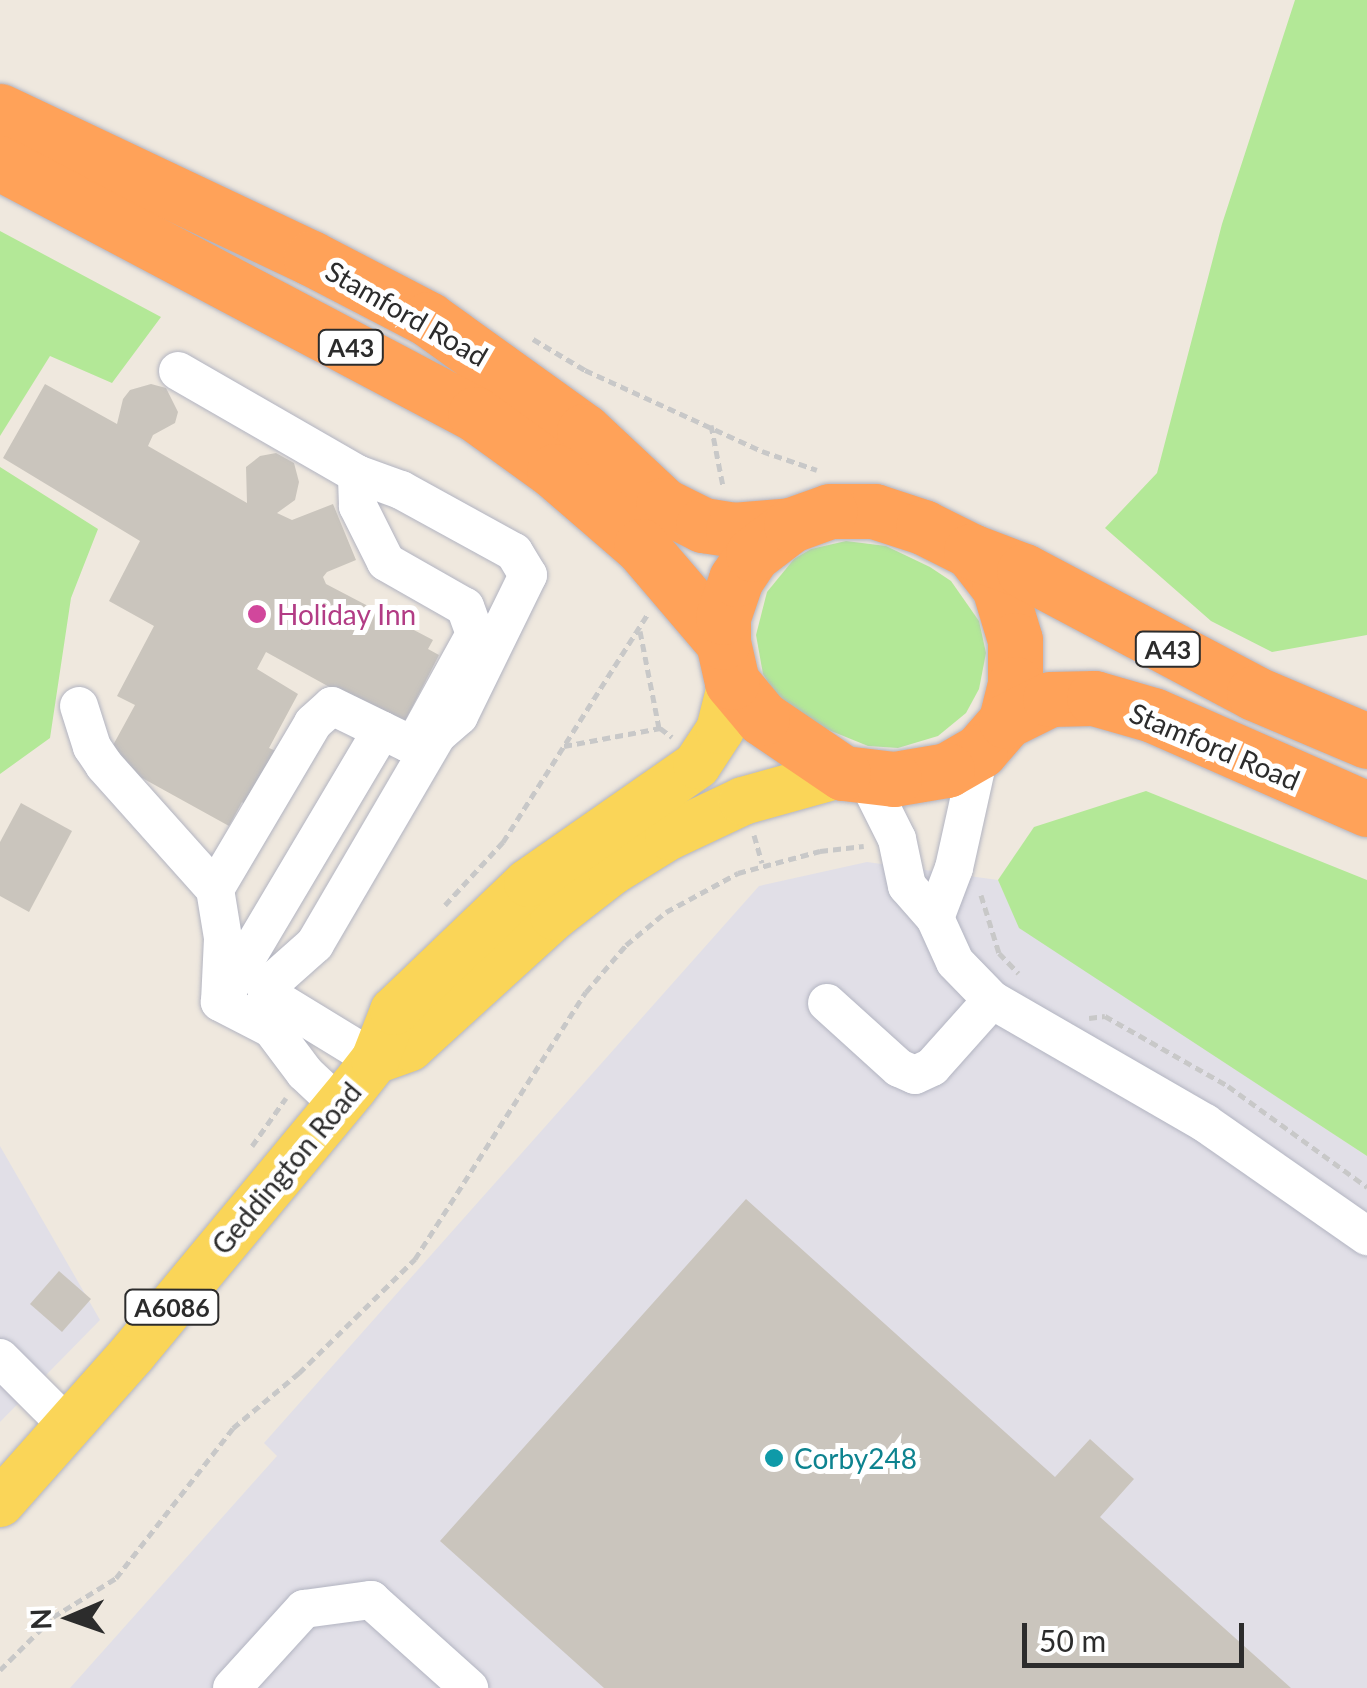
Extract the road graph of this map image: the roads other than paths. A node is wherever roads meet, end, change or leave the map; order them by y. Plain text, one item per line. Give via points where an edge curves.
1 (0, 110) edge
2 (0, 163) edge
3 (178, 371) dead end
4 (358, 474) junction
5 (790, 525) junction
6 (971, 551) junction
7 (728, 662) junction
8 (79, 706) dead end
9 (382, 730) junction
10 (993, 736) junction
11 (1367, 741) edge
12 (855, 776) junction
13 (1367, 809) edge
14 (215, 889) junction
15 (935, 918) junction
16 (992, 1000) junction
17 (220, 1002) junction
18 (826, 1002) dead end
19 (375, 1060) junction
20 (338, 1105) junction
21 (1367, 1236) edge
22 (0, 1358) edge
23 (70, 1427) junction
24 (0, 1503) edge
25 (232, 1688) edge
26 (469, 1688) edge

1 - 5 highway, Stamford Road / A43 via 428,320 584,431 663,505 703,525 732,530
2 - 7 highway, Stamford Road / A43 via 475,414 641,546
3 - 4 lane
4 - 9 lane via 358,506 386,562 465,606 475,634 420,734 408,743
4 - 19 lane via 402,490 514,552 528,575 459,716 437,735 315,944 267,994
5 - 6 highway, A43 via 830,511 874,511
5 - 7 highway, A43 via 753,554 736,579 723,618
6 - 10 highway, A43 via 999,587 1012,623 1015,684
6 - 11 highway, A43
7 - 12 highway, A43 via 762,718
7 - 19 main road, Geddington Road / A6086 via 720,730 697,766 528,883 394,1011
8 - 14 lane via 104,765
9 - 14 lane via 332,706 313,723
9 - 17 lane
10 - 12 highway, A43 via 947,770 921,778
10 - 13 highway, Stamford Road / A43 via 1050,700 1094,698 1153,714
10 - 15 lane
12 - 15 lane via 897,839 907,886
12 - 19 main road, Geddington Road via 743,800 669,836 554,916 410,1047
14 - 17 lane via 223,938
15 - 16 lane via 955,962
16 - 18 lane via 932,1067 916,1075
16 - 21 lane via 1206,1123
17 - 20 lane via 272,1028
19 - 20 main road, Geddington Road / A6086
20 - 23 main road, Geddington Road / A6086
22 - 23 lane
23 - 24 main road, Geddington Road / A6086
25 - 26 lane via 304,1609 371,1600

